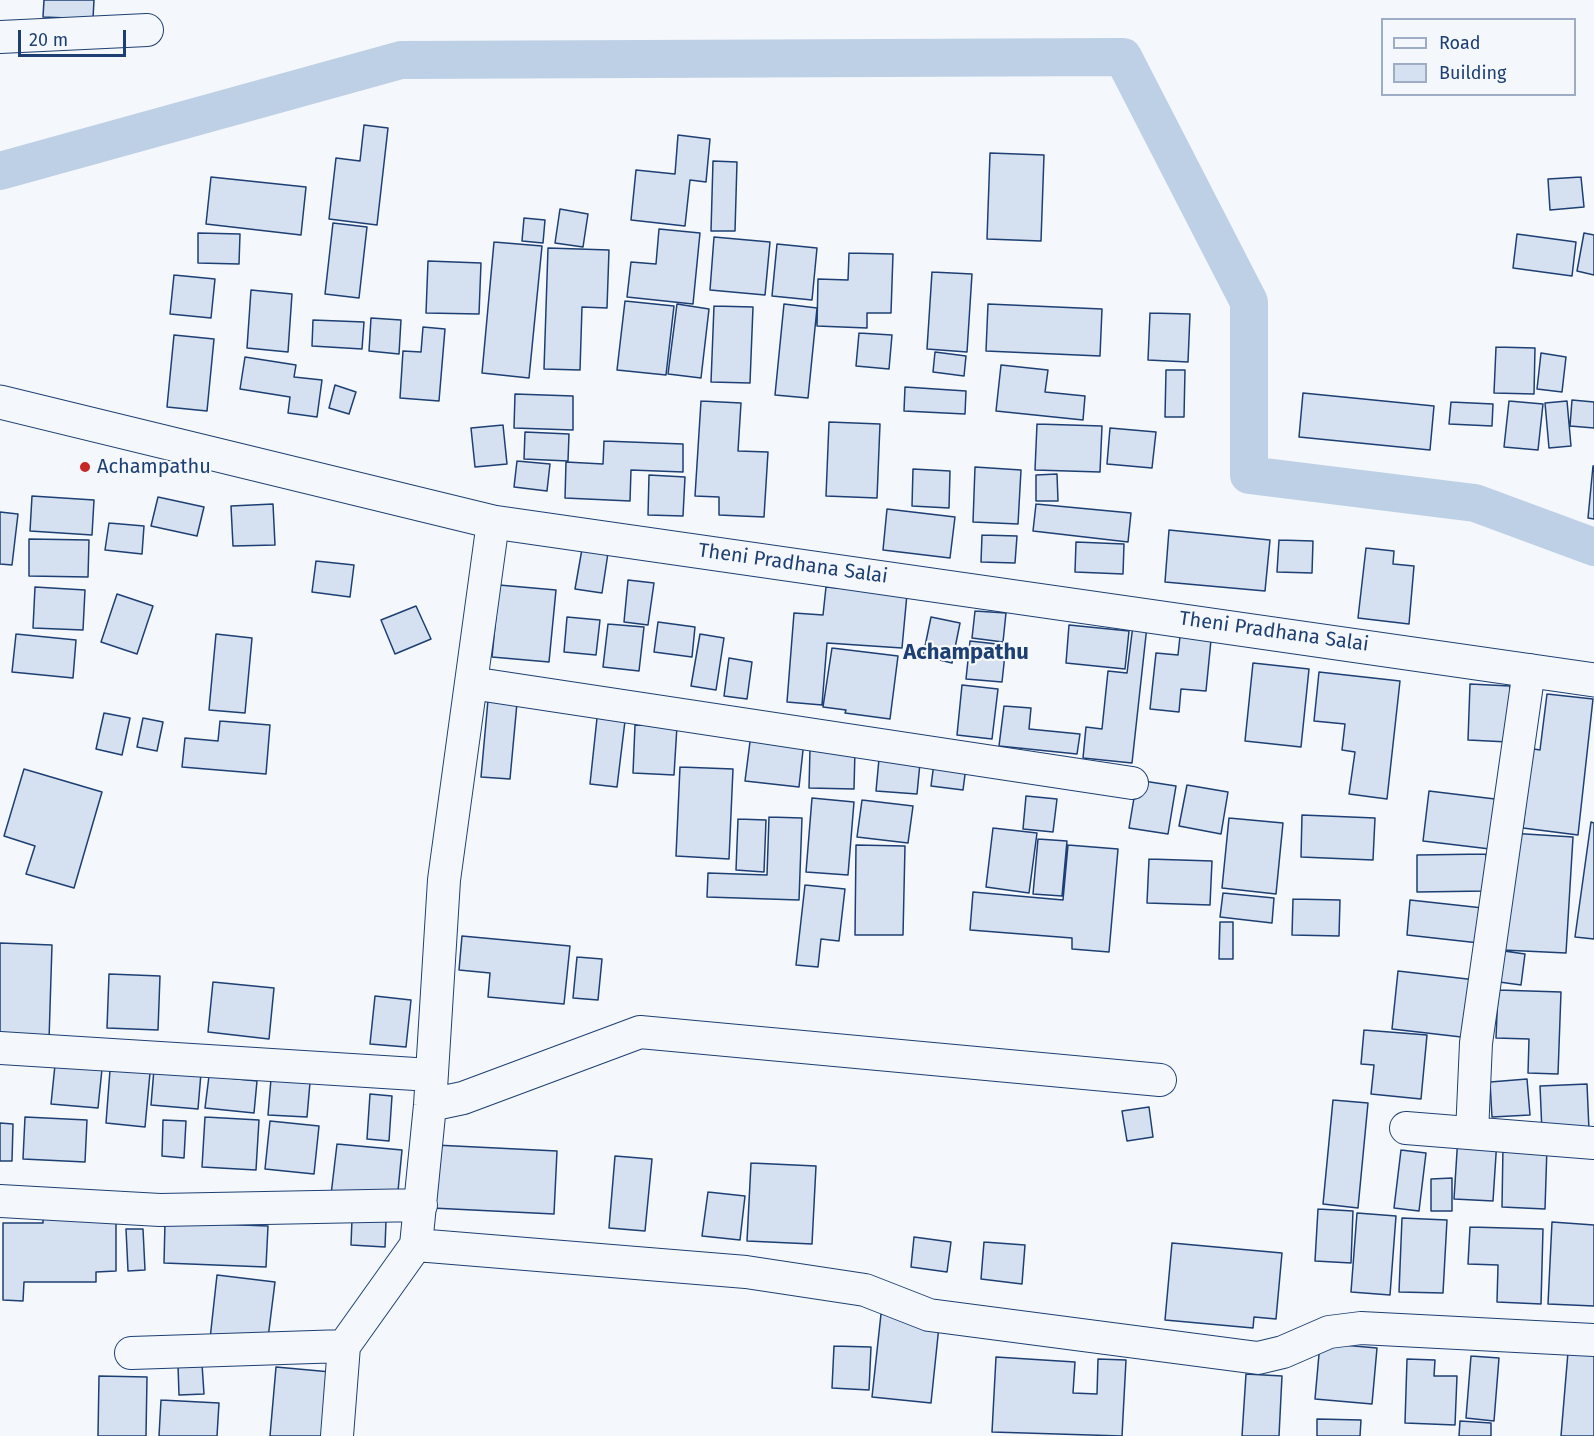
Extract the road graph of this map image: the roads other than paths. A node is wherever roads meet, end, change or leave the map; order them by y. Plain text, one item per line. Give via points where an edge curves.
1 (147, 30) dead end
2 (0, 38) edge
3 (0, 402) edge
4 (492, 522) junction
5 (1529, 670) junction
6 (1594, 680) edge
7 (471, 683) junction
8 (1132, 783) dead end
9 (0, 1048) edge
10 (1160, 1080) dead end
11 (431, 1090) junction
12 (1406, 1128) dead end
13 (1472, 1133) junction
14 (1594, 1143) edge
15 (0, 1201) edge
16 (421, 1205) junction
17 (416, 1245) junction
18 (1594, 1340) edge
19 (345, 1346) junction
20 (131, 1353) dead end
21 (337, 1436) edge

1 - 2 street
3 - 4 main road, Theni Pradhana Salai
4 - 5 main road, Theni Pradhana Salai
4 - 7 street
5 - 6 main road, Theni Pradhana Salai
5 - 13 street via 1476,1043
7 - 8 street
7 - 11 street via 444,880
9 - 11 street
10 - 11 street via 640,1032 463,1098
11 - 16 street
12 - 13 street
13 - 14 street
15 - 16 street via 160,1210
16 - 17 street
17 - 18 street via 746,1272 865,1290 929,1315 1258,1358 1329,1332 1361,1328
17 - 19 street
19 - 20 street
19 - 21 street

